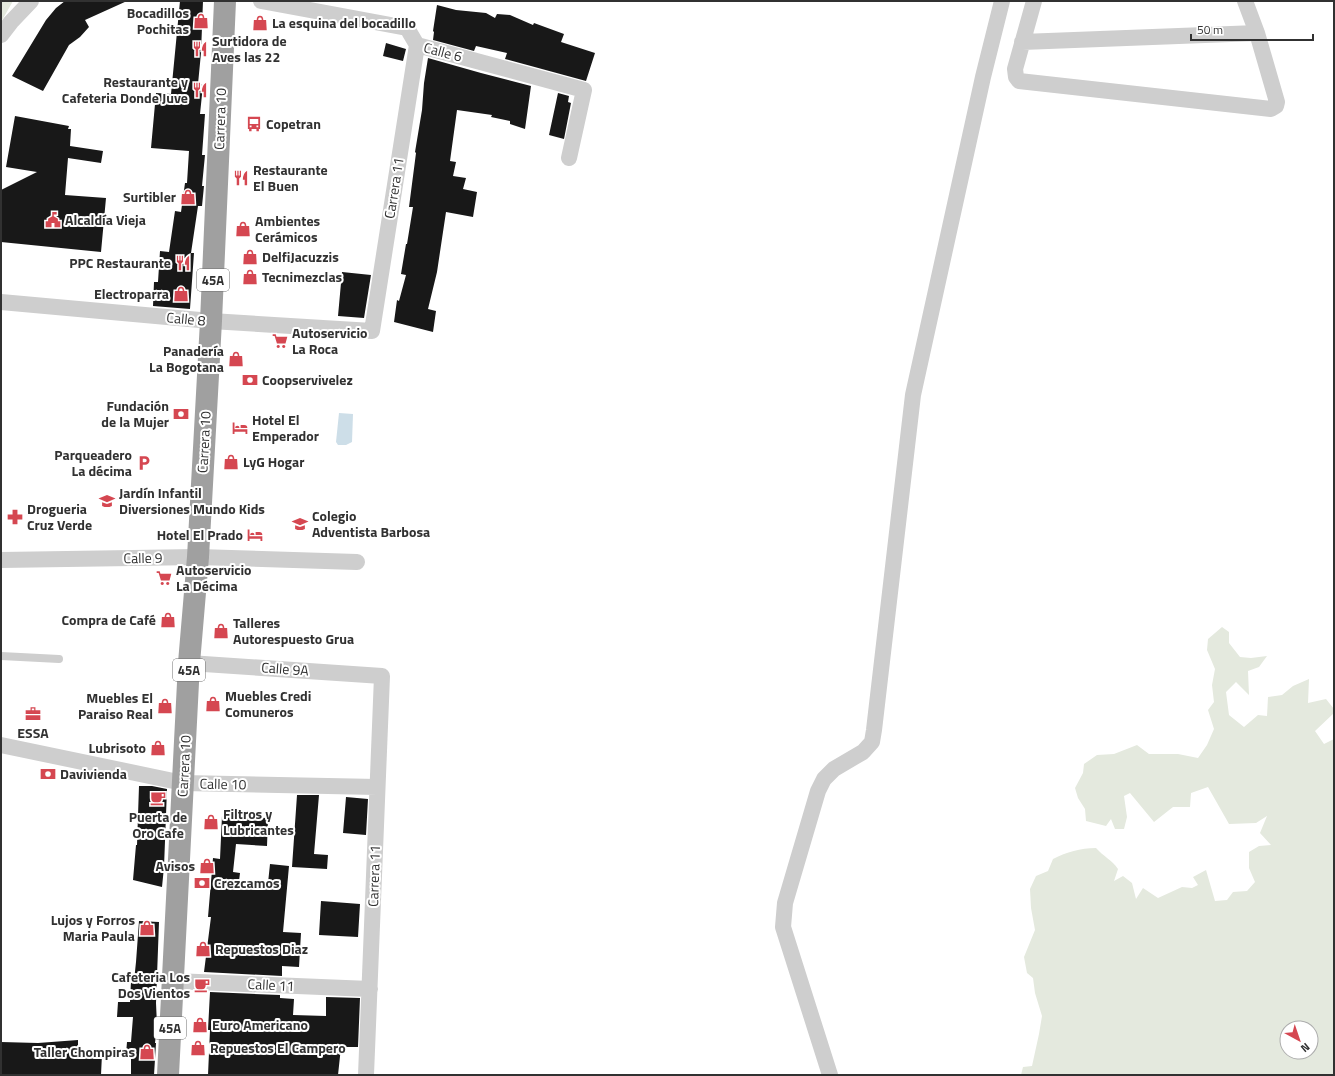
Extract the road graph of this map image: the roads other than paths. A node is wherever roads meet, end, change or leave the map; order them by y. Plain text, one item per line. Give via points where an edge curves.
1 (31, 1) edge
2 (225, 1) edge
3 (262, 1) edge
4 (1002, 1) edge
5 (1034, 1) edge
6 (1245, 1) edge
7 (1258, 33) junction
8 (1, 35) edge
9 (1022, 42) junction
10 (417, 44) junction
11 (569, 158) dead end
12 (1, 302) edge
13 (211, 321) junction
14 (372, 331) joint
15 (198, 557) junction
16 (1, 560) edge
17 (357, 562) dead end
18 (1, 656) edge
19 (59, 659) dead end
20 (189, 663) junction
21 (382, 676) joint
22 (1, 744) edge
23 (183, 783) junction
24 (377, 787) junction
25 (173, 981) junction
26 (370, 990) junction
27 (168, 1075) edge
28 (366, 1075) edge
29 (830, 1075) edge

1 - 8 street
2 - 13 highway, Carrera 10 / 45A
3 - 10 street, Calle 6 via 407,28
4 - 29 street via 913,395 872,742 864,752 834,769 824,779 818,791 785,903 783,927
5 - 9 street
6 - 7 street
7 - 9 street
7 - 9 street via 1277,102 1271,109 1019,81 1015,69
10 - 11 street, Calle 6 via 584,90
10 - 14 street, Carrera 11
12 - 13 street, Calle 8
13 - 14 street, Calle 8
13 - 15 highway, Carrera 10 / 45A
15 - 16 street, Calle 9
15 - 17 street, Calle 9
15 - 20 highway, Carrera 10 / 45A
18 - 19 lane
20 - 21 street, Calle 9A
20 - 23 highway, Carrera 10 / 45A
21 - 24 street, Carrera 11
22 - 23 street, Calle 10
23 - 24 street, Calle 10
23 - 25 highway, Carrera 10 / 45A
24 - 26 street, Carrera 11
25 - 26 street, Calle 11
25 - 27 highway, Carrera 10 / 45A
26 - 28 street, Carrera 11

